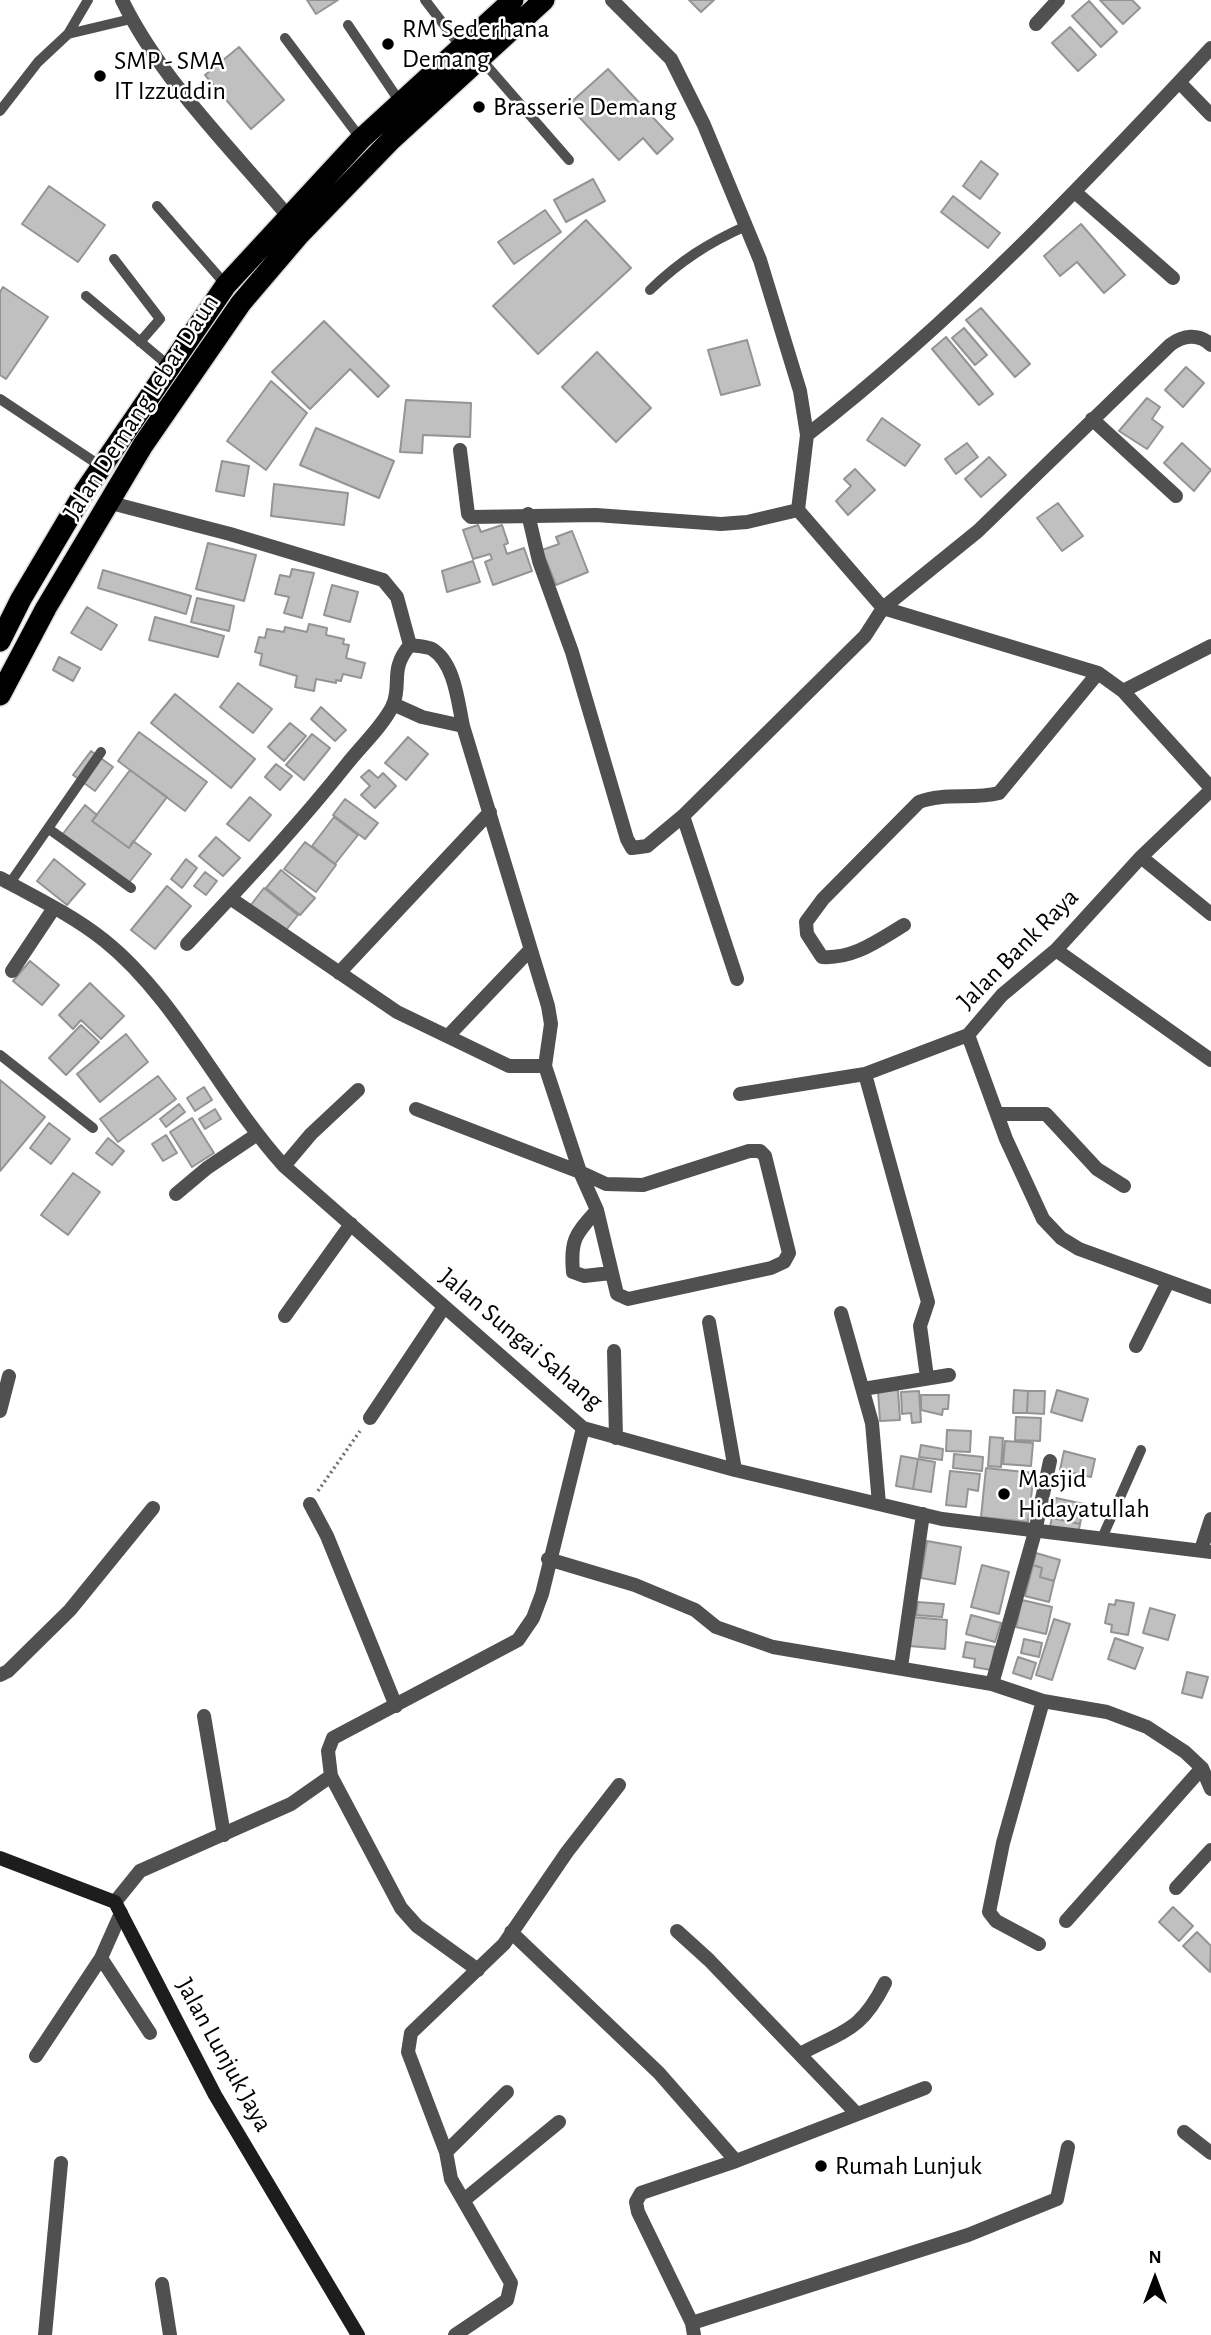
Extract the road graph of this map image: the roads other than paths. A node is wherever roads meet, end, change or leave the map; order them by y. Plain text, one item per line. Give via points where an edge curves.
1 (88, 0) edge
2 (122, 0) edge
3 (425, 0) edge
4 (513, 0) edge
5 (544, 0) edge
6 (612, 0) edge
7 (1058, 0) edge
8 (131, 19) junction
9 (1035, 24) dead end
10 (348, 25) dead end
11 (68, 34) junction
12 (285, 38) dead end
13 (461, 47) junction
14 (1211, 48) edge
15 (480, 58) junction
16 (1180, 82) junction
17 (400, 102) junction
18 (0, 111) edge
19 (1211, 115) edge
20 (361, 139) junction
21 (569, 160) dead end
22 (1076, 192) junction
23 (157, 206) dead end
24 (288, 216) junction
25 (746, 226) junction
26 (114, 259) dead end
27 (1173, 278) dead end
28 (226, 285) junction
29 (650, 290) dead end
30 (86, 296) dead end
31 (140, 342) junction
32 (1211, 345) edge
33 (169, 366) junction
34 (0, 399) edge
35 (1092, 419) junction
36 (807, 435) junction
37 (460, 450) dead end
38 (102, 467) junction
39 (1176, 496) dead end
40 (111, 503) junction
41 (798, 510) junction
42 (528, 514) junction
43 (883, 608) junction
44 (0, 641) edge
45 (410, 645) junction
46 (1211, 646) edge
47 (1098, 673) junction
48 (1123, 691) junction
49 (0, 695) edge
50 (393, 704) junction
51 (463, 726) junction
52 (101, 752) dead end
53 (1211, 789) edge
54 (490, 812) junction
55 (683, 816) junction
56 (49, 829) junction
57 (1141, 857) junction
58 (5, 881) edge
59 (131, 888) dead end
60 (230, 898) junction
61 (54, 908) junction
62 (1211, 914) edge
63 (904, 925) dead end
64 (187, 944) dead end
65 (530, 950) junction
66 (1056, 950) junction
67 (12, 971) dead end
68 (339, 973) junction
69 (737, 979) dead end
70 (968, 1035) junction
71 (447, 1036) junction
72 (0, 1055) edge
73 (1211, 1060) edge
74 (545, 1066) junction
75 (865, 1074) junction
76 (358, 1090) dead end
77 (740, 1094) dead end
78 (416, 1109) dead end
79 (1000, 1114) junction
80 (93, 1128) dead end
81 (256, 1135) junction
82 (284, 1166) junction
83 (580, 1172) junction
84 (1124, 1186) dead end
85 (176, 1194) dead end
86 (597, 1210) junction
87 (351, 1224) junction
88 (611, 1273) junction
89 (1168, 1282) junction
90 (1211, 1297) edge
91 (443, 1307) junction
92 (841, 1312) dead end
93 (285, 1317) dead end
94 (709, 1322) dead end
95 (1136, 1346) dead end
96 (614, 1352) dead end
97 (949, 1375) dead end
98 (9, 1376) dead end
99 (927, 1377) junction
100 (863, 1389) junction
101 (0, 1411) edge
102 (370, 1418) road end
103 (583, 1428) junction
104 (616, 1438) junction
105 (1141, 1450) dead end
106 (1050, 1461) dead end
107 (735, 1470) junction
108 (310, 1504) road end
109 (879, 1504) junction
110 (153, 1508) dead end
111 (923, 1514) junction
112 (1211, 1519) edge
113 (1035, 1532) junction
114 (1102, 1538) junction
115 (1206, 1551) edge
116 (548, 1559) junction
117 (901, 1667) junction
118 (0, 1675) edge
119 (992, 1684) junction
120 (1043, 1702) junction
121 (396, 1706) junction
122 (204, 1716) dead end
123 (1202, 1768) junction
124 (331, 1776) junction
125 (619, 1785) dead end
126 (1211, 1789) edge
127 (224, 1835) junction
128 (1211, 1850) edge
129 (0, 1858) edge
130 (1175, 1888) dead end
131 (118, 1908) junction
132 (1066, 1922) dead end
133 (677, 1931) dead end
134 (511, 1932) junction
135 (1039, 1944) dead end
136 (101, 1958) junction
137 (478, 1970) junction
138 (885, 1983) dead end
139 (150, 2033) dead end
140 (800, 2054) junction
141 (36, 2056) dead end
142 (925, 2088) dead end
143 (507, 2092) dead end
144 (858, 2114) junction
145 (559, 2122) dead end
146 (1184, 2132) dead end
147 (1068, 2147) dead end
148 (446, 2152) junction
149 (1211, 2152) edge
150 (736, 2161) junction
151 (61, 2163) dead end
152 (464, 2200) junction
153 (162, 2284) dead end
154 (693, 2329) edge
155 (45, 2335) edge
156 (170, 2335) edge
157 (358, 2335) edge
158 (455, 2335) edge

1 - 11 lane
2 - 8 street
3 - 13 lane
4 - 13 highway, Jalan Demang Lebar Daun
5 - 15 highway, Jalan Demang Lebar Daun
6 - 25 street via 671,59
7 - 9 street
8 - 11 lane
8 - 24 street via 176,83
10 - 17 lane
11 - 18 lane via 38,62
12 - 20 lane
13 - 17 highway, Jalan Demang Lebar Daun
14 - 16 street
15 - 21 lane
15 - 40 highway, Jalan Demang Lebar Daun via 391,140 241,303 143,445
16 - 19 street
16 - 22 street
17 - 20 highway, Jalan Demang Lebar Daun
20 - 24 highway, Jalan Demang Lebar Daun
22 - 27 street
22 - 36 street via 974,293 869,387
23 - 28 lane
24 - 28 highway, Jalan Demang Lebar Daun
25 - 29 lane via 684,258
25 - 36 street via 800,391
26 - 31 lane via 160,319
28 - 33 highway, Jalan Demang Lebar Daun
30 - 31 lane
31 - 33 lane
32 - 35 street via 1197,337 1175,341
33 - 38 highway, Jalan Demang Lebar Daun
34 - 38 lane
35 - 39 street
35 - 43 street via 978,531
36 - 41 street
37 - 42 street via 471,517
38 - 44 highway, Jalan Demang Lebar Daun
40 - 45 street via 383,580 397,597
40 - 49 highway, Jalan Demang Lebar Daun via 46,608
41 - 42 street via 721,524
41 - 43 street
42 - 55 street via 627,839 632,848 647,846
43 - 47 street
43 - 55 street via 865,636
45 - 50 street via 395,673
45 - 51 street via 431,649 443,661
46 - 48 street
47 - 48 street
47 - 63 street via 999,793 919,802 806,922 807,934 822,957 836,958 852,955
48 - 53 street
50 - 51 street via 422,717
50 - 60 street via 300,823
51 - 54 street
52 - 56 lane
53 - 57 street, Jalan Bank Raya
54 - 65 street
54 - 68 street
55 - 69 street
56 - 58 lane
56 - 59 lane
57 - 62 street
57 - 66 street, Jalan Bank Raya
58 - 61 street, Jalan Sungai Sahang
60 - 64 street
60 - 68 street
61 - 67 street
61 - 81 street, Jalan Sungai Sahang via 105,941 156,995
65 - 71 street
65 - 74 street via 551,1024
66 - 70 street, Jalan Bank Raya via 1002,995
66 - 73 street
68 - 71 street via 397,1012
70 - 75 street, Jalan Bank Raya
70 - 79 street
71 - 74 street via 509,1066
72 - 80 lane
74 - 83 street
75 - 77 street, Jalan Bank Raya
75 - 99 street via 928,1302 920,1326
76 - 82 street
78 - 83 street
79 - 84 street via 1045,1114 1097,1169
79 - 89 street via 1006,1139 1043,1219 1061,1238
81 - 82 street, Jalan Sungai Sahang
81 - 85 street
82 - 87 street, Jalan Sungai Sahang
83 - 86 street
83 - 88 street via 606,1184 643,1185 749,1151 765,1156 789,1253 785,1262 628,1299 617,1294
86 - 88 street
86 - 88 street via 572,1242 573,1272 584,1276
87 - 91 street, Jalan Sungai Sahang
87 - 93 street
89 - 90 street
89 - 95 street
91 - 102 street
91 - 103 street, Jalan Sungai Sahang
92 - 100 street
94 - 107 street
96 - 104 street
97 - 99 street
98 - 101 street
99 - 100 street
100 - 109 street via 872,1423
103 - 104 street, Jalan Sungai Sahang
103 - 116 street
104 - 107 street, Jalan Sungai Sahang
105 - 114 lane
106 - 113 street
107 - 109 street, Jalan Sungai Sahang
108 - 121 street
109 - 111 street, Jalan Sungai Sahang
110 - 118 street via 70,1610
111 - 113 street, Jalan Sungai Sahang
111 - 117 street
112 - 115 street
113 - 114 street, Jalan Sungai Sahang
113 - 119 street
114 - 115 street, Jalan Sungai Sahang
116 - 117 street via 635,1585 695,1610 716,1627 773,1647
116 - 121 street via 542,1594 518,1640
117 - 119 street
119 - 120 street
120 - 123 street via 1107,1712 1147,1727
120 - 135 street via 1003,1843 989,1912
121 - 124 street via 333,1738 328,1751
122 - 127 street
123 - 126 street
123 - 132 street
124 - 127 street via 291,1804
124 - 137 street via 401,1908 417,1926
125 - 134 street
127 - 131 street via 140,1871
128 - 130 street
129 - 131 street
131 - 136 street
131 - 157 street, Jalan Lunjuk Jaya via 215,2095
133 - 140 street
134 - 137 street
134 - 150 street via 659,2073
136 - 139 street
136 - 141 street
137 - 148 street via 407,2041
138 - 140 street via 867,2017
140 - 144 street
142 - 144 street
143 - 148 street
144 - 150 street
145 - 152 street
146 - 149 street
147 - 154 street via 1057,2199 968,2235
148 - 152 street via 451,2179
150 - 154 street via 640,2193 636,2202
151 - 155 street
152 - 158 street via 511,2283 511,2291 507,2300
153 - 156 street

